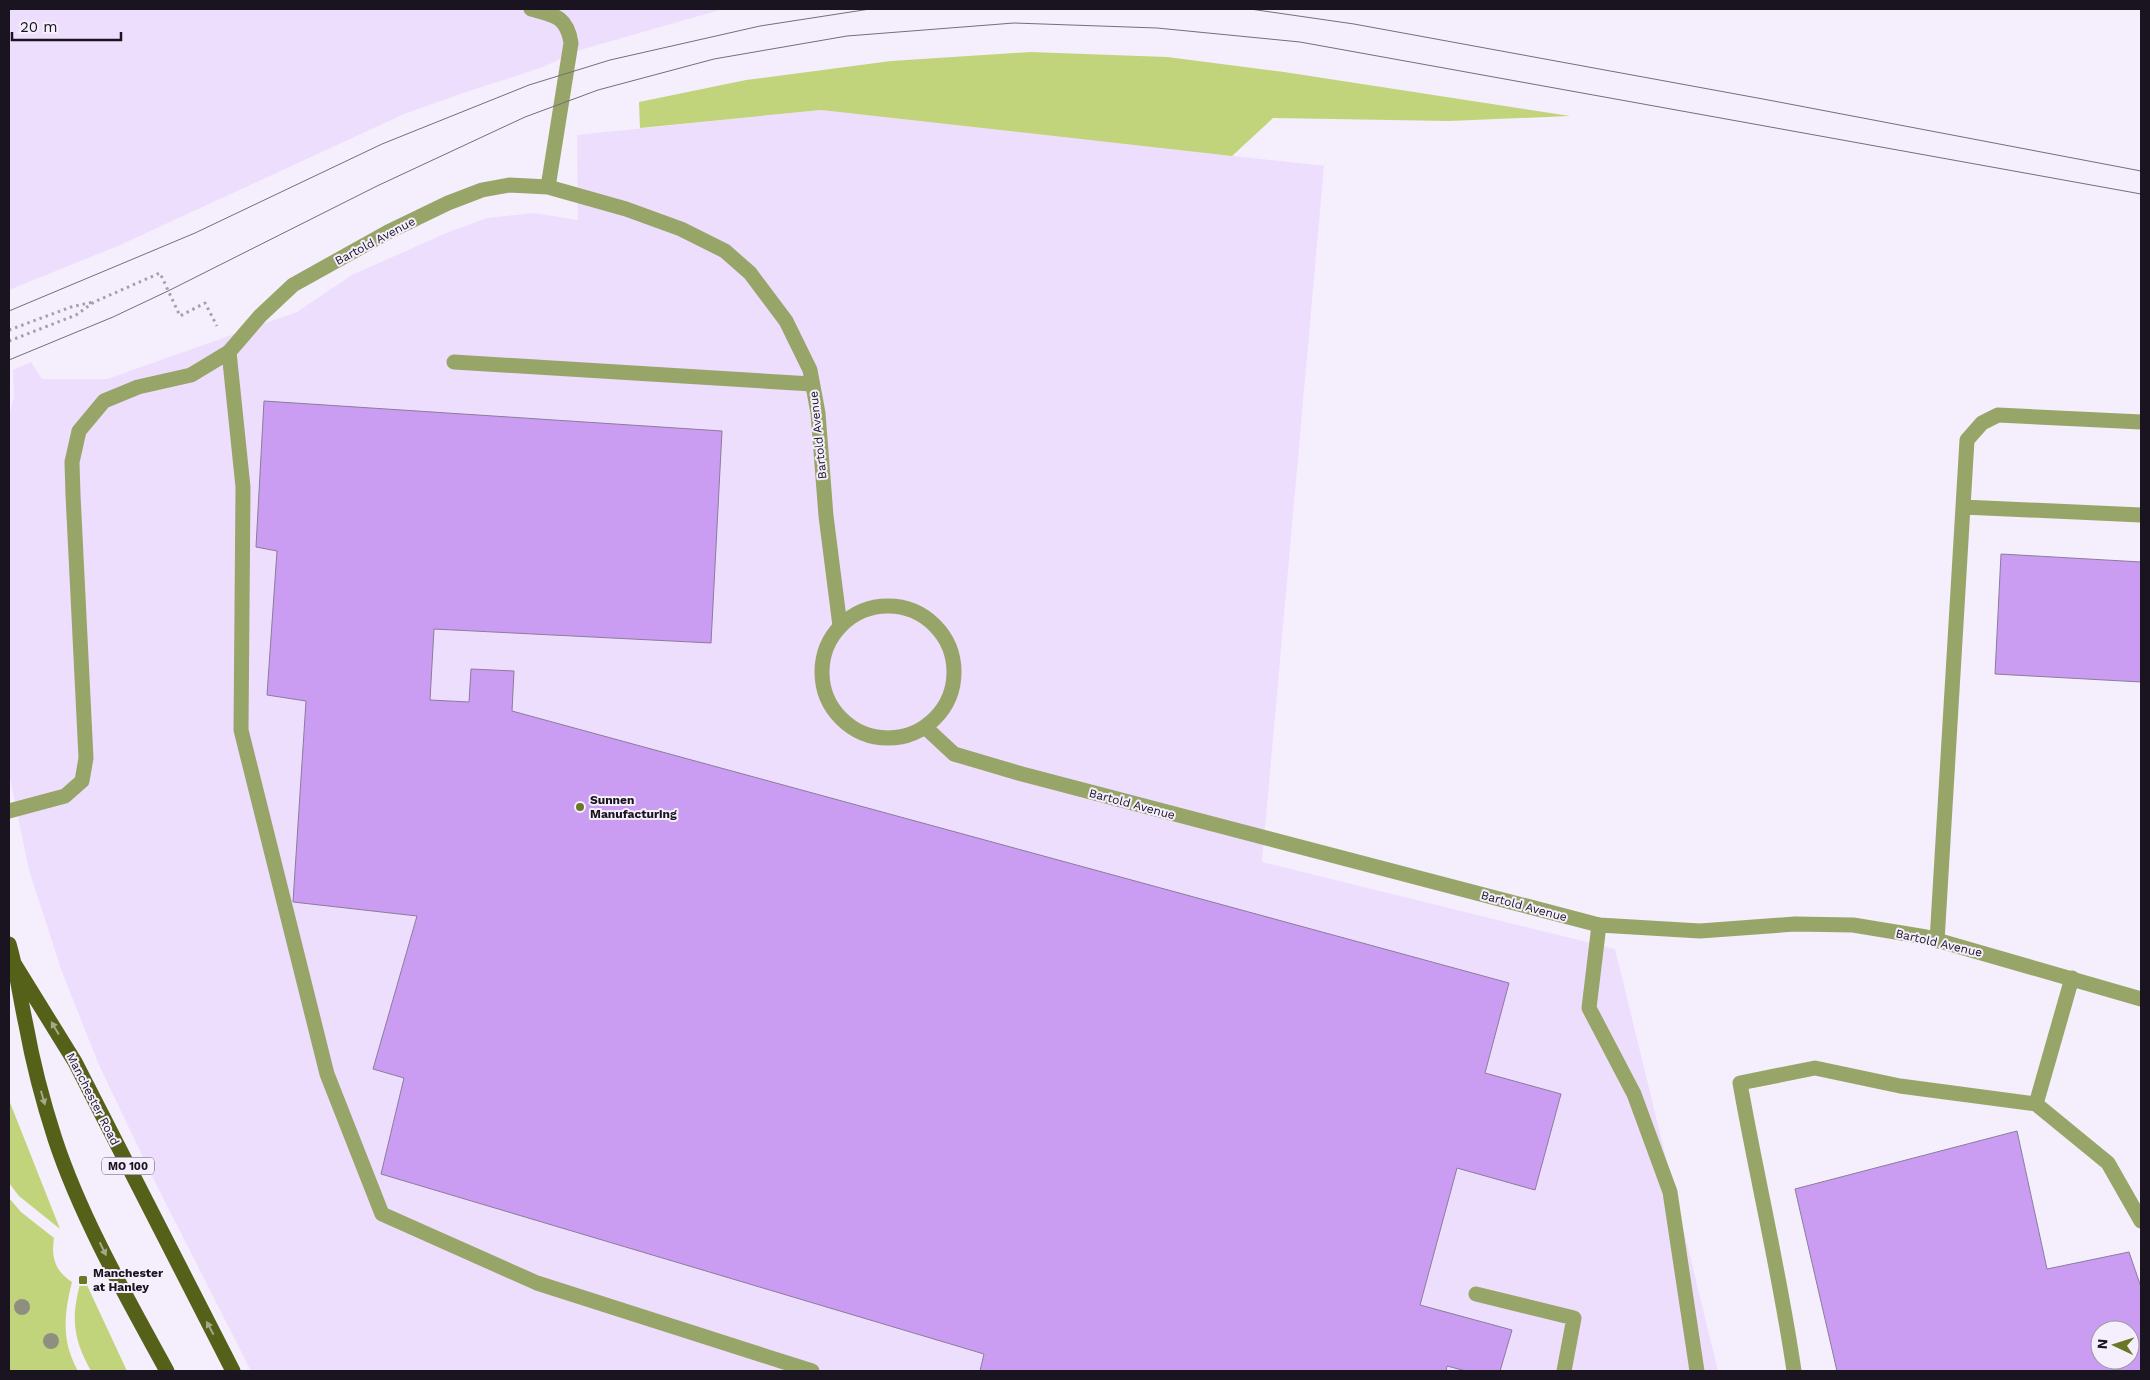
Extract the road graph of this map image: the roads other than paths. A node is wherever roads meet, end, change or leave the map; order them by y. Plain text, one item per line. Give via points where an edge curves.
1 (531, 9) edge
2 (548, 187) junction
3 (229, 352) junction
4 (454, 362) dead end
5 (812, 384) junction
6 (2141, 422) edge
7 (1963, 507) junction
8 (2141, 515) edge
9 (840, 626) junction
10 (925, 726) junction
11 (9, 811) edge
12 (1599, 925) junction
13 (1937, 941) junction
14 (9, 944) edge
15 (15, 965) junction
16 (2072, 978) junction
17 (2141, 999) edge
18 (2036, 1104) junction
19 (2141, 1220) edge
20 (1476, 1294) dead end
21 (167, 1371) edge
22 (233, 1371) edge
23 (812, 1371) edge
24 (1564, 1371) edge
25 (1697, 1371) edge
26 (1794, 1371) edge

1 - 2 street via 557,16 569,28 571,43
2 - 3 street, Bartold Avenue via 509,184 482,190 388,232 293,285
2 - 5 street, Bartold Avenue via 626,209 681,229 725,250 750,273 786,321 810,370
3 - 11 street, Bartold Avenue via 191,376 138,387 104,401 79,431 72,462 72,495 86,758 82,781 66,796
3 - 23 street via 243,487 241,730 327,1074 382,1214 536,1283
4 - 5 street
5 - 9 street, Bartold Avenue via 818,413 826,516
6 - 7 street via 1998,415 1982,423 1967,440
7 - 8 street
7 - 13 street
9 - 10 street via 828,644 822,665 823,686 832,706 845,722 864,733 884,738 905,736
9 - 10 street via 857,613 875,606 914,610 930,620 952,654 954,675 950,695 940,713
10 - 12 street, Bartold Avenue via 954,754
12 - 13 street, Bartold Avenue via 1700,931 1795,924 1853,925
12 - 25 street via 1589,1008 1634,1094 1670,1192
13 - 16 street, Bartold Avenue
14 - 15 main road, Manchester Road / MO 100
15 -> 21 main road, Manchester Road / MO 100 via 39,1084 56,1141 83,1209
22 -> 15 main road, Manchester Road / MO 100 via 75,1062
16 - 17 street, Bartold Avenue
16 - 18 street
18 - 19 street via 2108,1163
18 - 26 street via 1900,1086 1816,1068 1740,1083 1786,1314
20 - 24 street via 1574,1318

